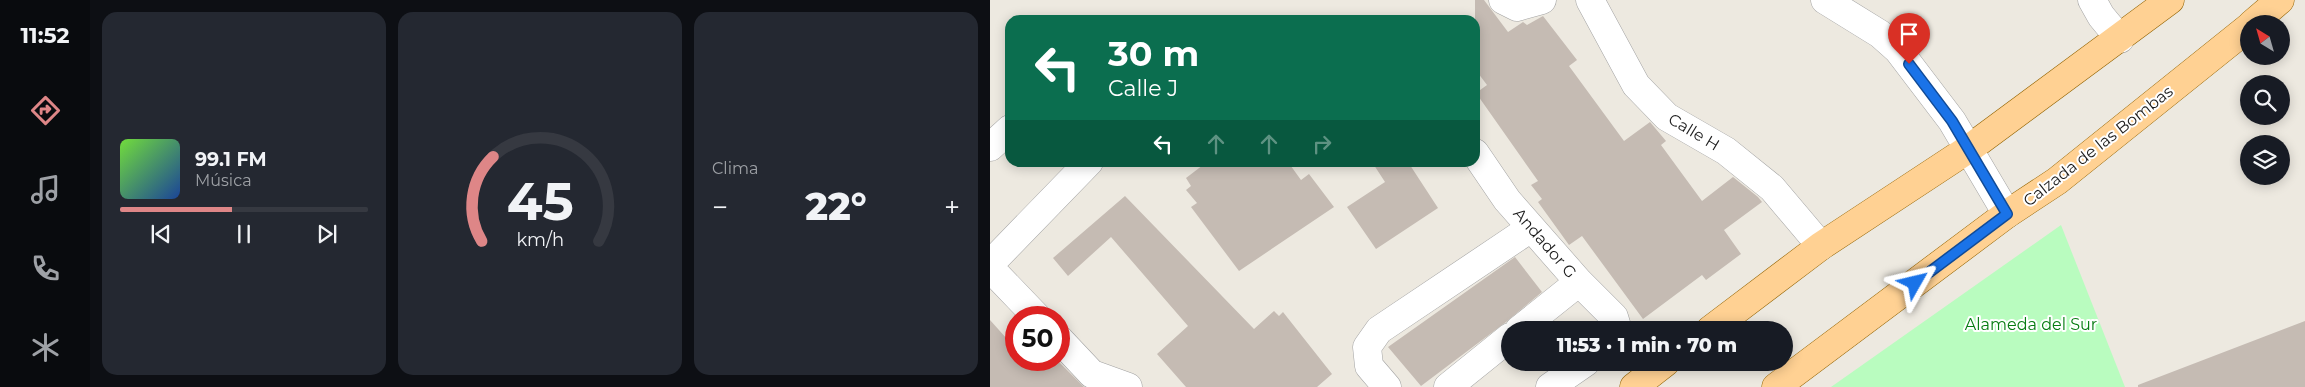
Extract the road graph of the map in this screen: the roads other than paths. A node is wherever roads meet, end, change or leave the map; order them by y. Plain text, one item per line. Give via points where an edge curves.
1 (1503, 0) edge
2 (1542, 0) edge
3 (1590, 0) edge
4 (1825, 0) edge
5 (2092, 0) edge
6 (2170, 0) edge
7 (2280, 0) edge
8 (2262, 15) edge
9 (2240, 34) edge
10 (2120, 39) junction
11 (1005, 134) edge
12 (990, 147) edge
13 (1970, 148) junction
14 (1480, 160) edge
15 (1084, 167) edge
16 (2007, 214) junction
17 (1531, 228) junction
18 (1821, 246) junction
19 (990, 264) edge
20 (990, 268) edge
21 (1579, 282) junction
22 (1026, 306) edge
23 (1530, 321) edge
24 (1615, 321) edge
25 (1722, 321) edge
26 (1501, 344) edge
27 (1070, 351) edge
28 (1573, 371) edge
29 (1654, 371) edge
30 (1128, 387) edge
31 (1387, 387) edge
32 (1448, 387) edge
33 (1550, 387) edge
34 (1634, 387) edge
35 (1776, 387) edge

1 - 2 street via 1517,7
3 - 18 street, Calle H via 1636,85 1667,117 1726,151 1772,188
4 - 13 street via 1880,34 1898,50
5 - 10 street
6 - 10 main road
7 - 8 main road
9 - 16 main road, Calzada de las Bombas via 2057,181
10 - 13 main road
11 - 12 street
13 - 16 street
13 - 18 main road
14 - 17 street, Andador G
15 - 19 street
16 - 35 main road, Calzada de las Bombas
17 - 21 street, Andador G
17 - 31 street via 1379,330 1367,347 1369,366
18 - 25 main road
20 - 22 street
21 - 23 street
21 - 24 street, Andador G
26 - 32 street
27 - 30 street via 1092,374
28 - 33 street
29 - 34 main road

